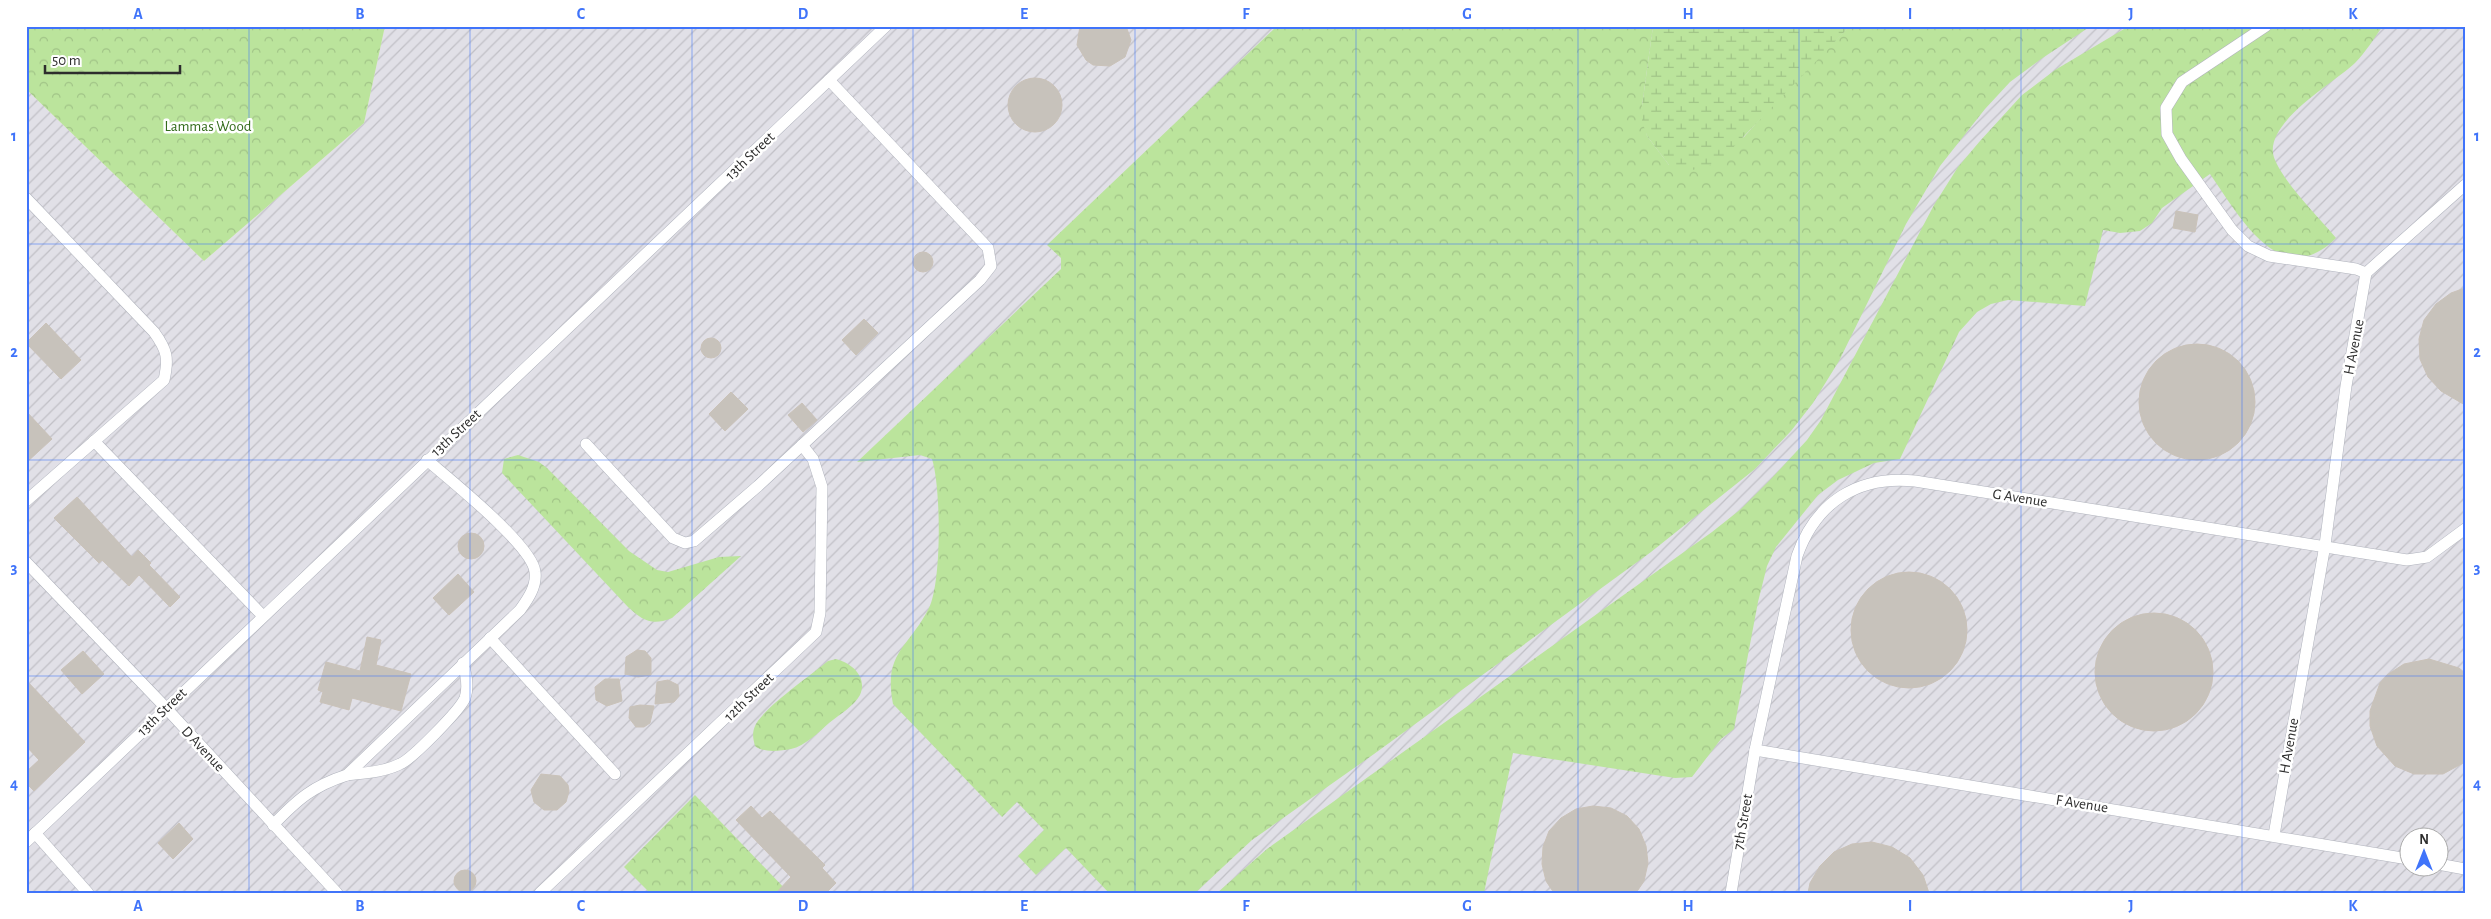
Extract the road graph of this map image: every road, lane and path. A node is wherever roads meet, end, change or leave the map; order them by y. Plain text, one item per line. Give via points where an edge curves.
1 (886, 26) edge
2 (2266, 26) edge
3 (829, 80) junction
4 (2465, 186) edge
5 (26, 198) edge
6 (2366, 273) junction
7 (94, 441) junction
8 (586, 444) dead end
9 (802, 445) junction
10 (427, 460) junction
11 (26, 501) edge
12 (2465, 529) edge
13 (2325, 545) junction
14 (26, 562) edge
15 (263, 616) junction
16 (490, 638) junction
17 (463, 663) junction
18 (166, 708) junction
19 (1755, 750) junction
20 (615, 774) dead end
21 (347, 775) junction
22 (273, 825) junction
23 (35, 833) junction
24 (2274, 835) junction
25 (26, 842) edge
26 (2398, 857) edge
27 (2448, 866) edge
28 (2465, 869) edge
29 (88, 893) edge
30 (337, 893) edge
31 (540, 893) edge
32 (1731, 893) edge

1 - 3 lane, 13th Street
2 - 6 lane via 2182,82 2166,108 2167,134 2232,230 2248,246 2269,256
3 - 9 lane via 988,248 990,266 980,280
3 - 10 lane, 13th Street
4 - 6 lane
5 - 7 lane via 148,325 163,345 168,362 164,380
6 - 13 lane, H Avenue via 2346,386
7 - 11 lane
7 - 15 lane
8 - 9 lane via 668,533 685,543 694,541
9 - 31 lane, 12th Street via 817,467 823,494 820,613 816,632
10 - 15 lane, 13th Street
10 - 16 lane via 506,531 533,562 535,579 526,600 520,610
12 - 13 lane, G Avenue via 2427,558 2418,560
13 - 19 lane, G Avenue via 1914,481 1885,480 1862,485 1829,505 1801,543
13 - 24 lane, H Avenue
14 - 18 lane, D Avenue
15 - 18 lane, 13th Street
16 - 17 lane
16 - 20 lane
17 - 21 lane
17 - 21 lane via 464,701 413,755 391,768
18 - 22 lane, D Avenue
18 - 23 lane, 13th Street
19 - 24 lane, F Avenue
19 - 32 lane, 7th Street
21 - 22 lane via 306,793
22 - 30 lane, D Avenue
23 - 25 lane, 13th Street
23 - 29 lane
24 - 26 lane, F Avenue
27 - 28 lane

